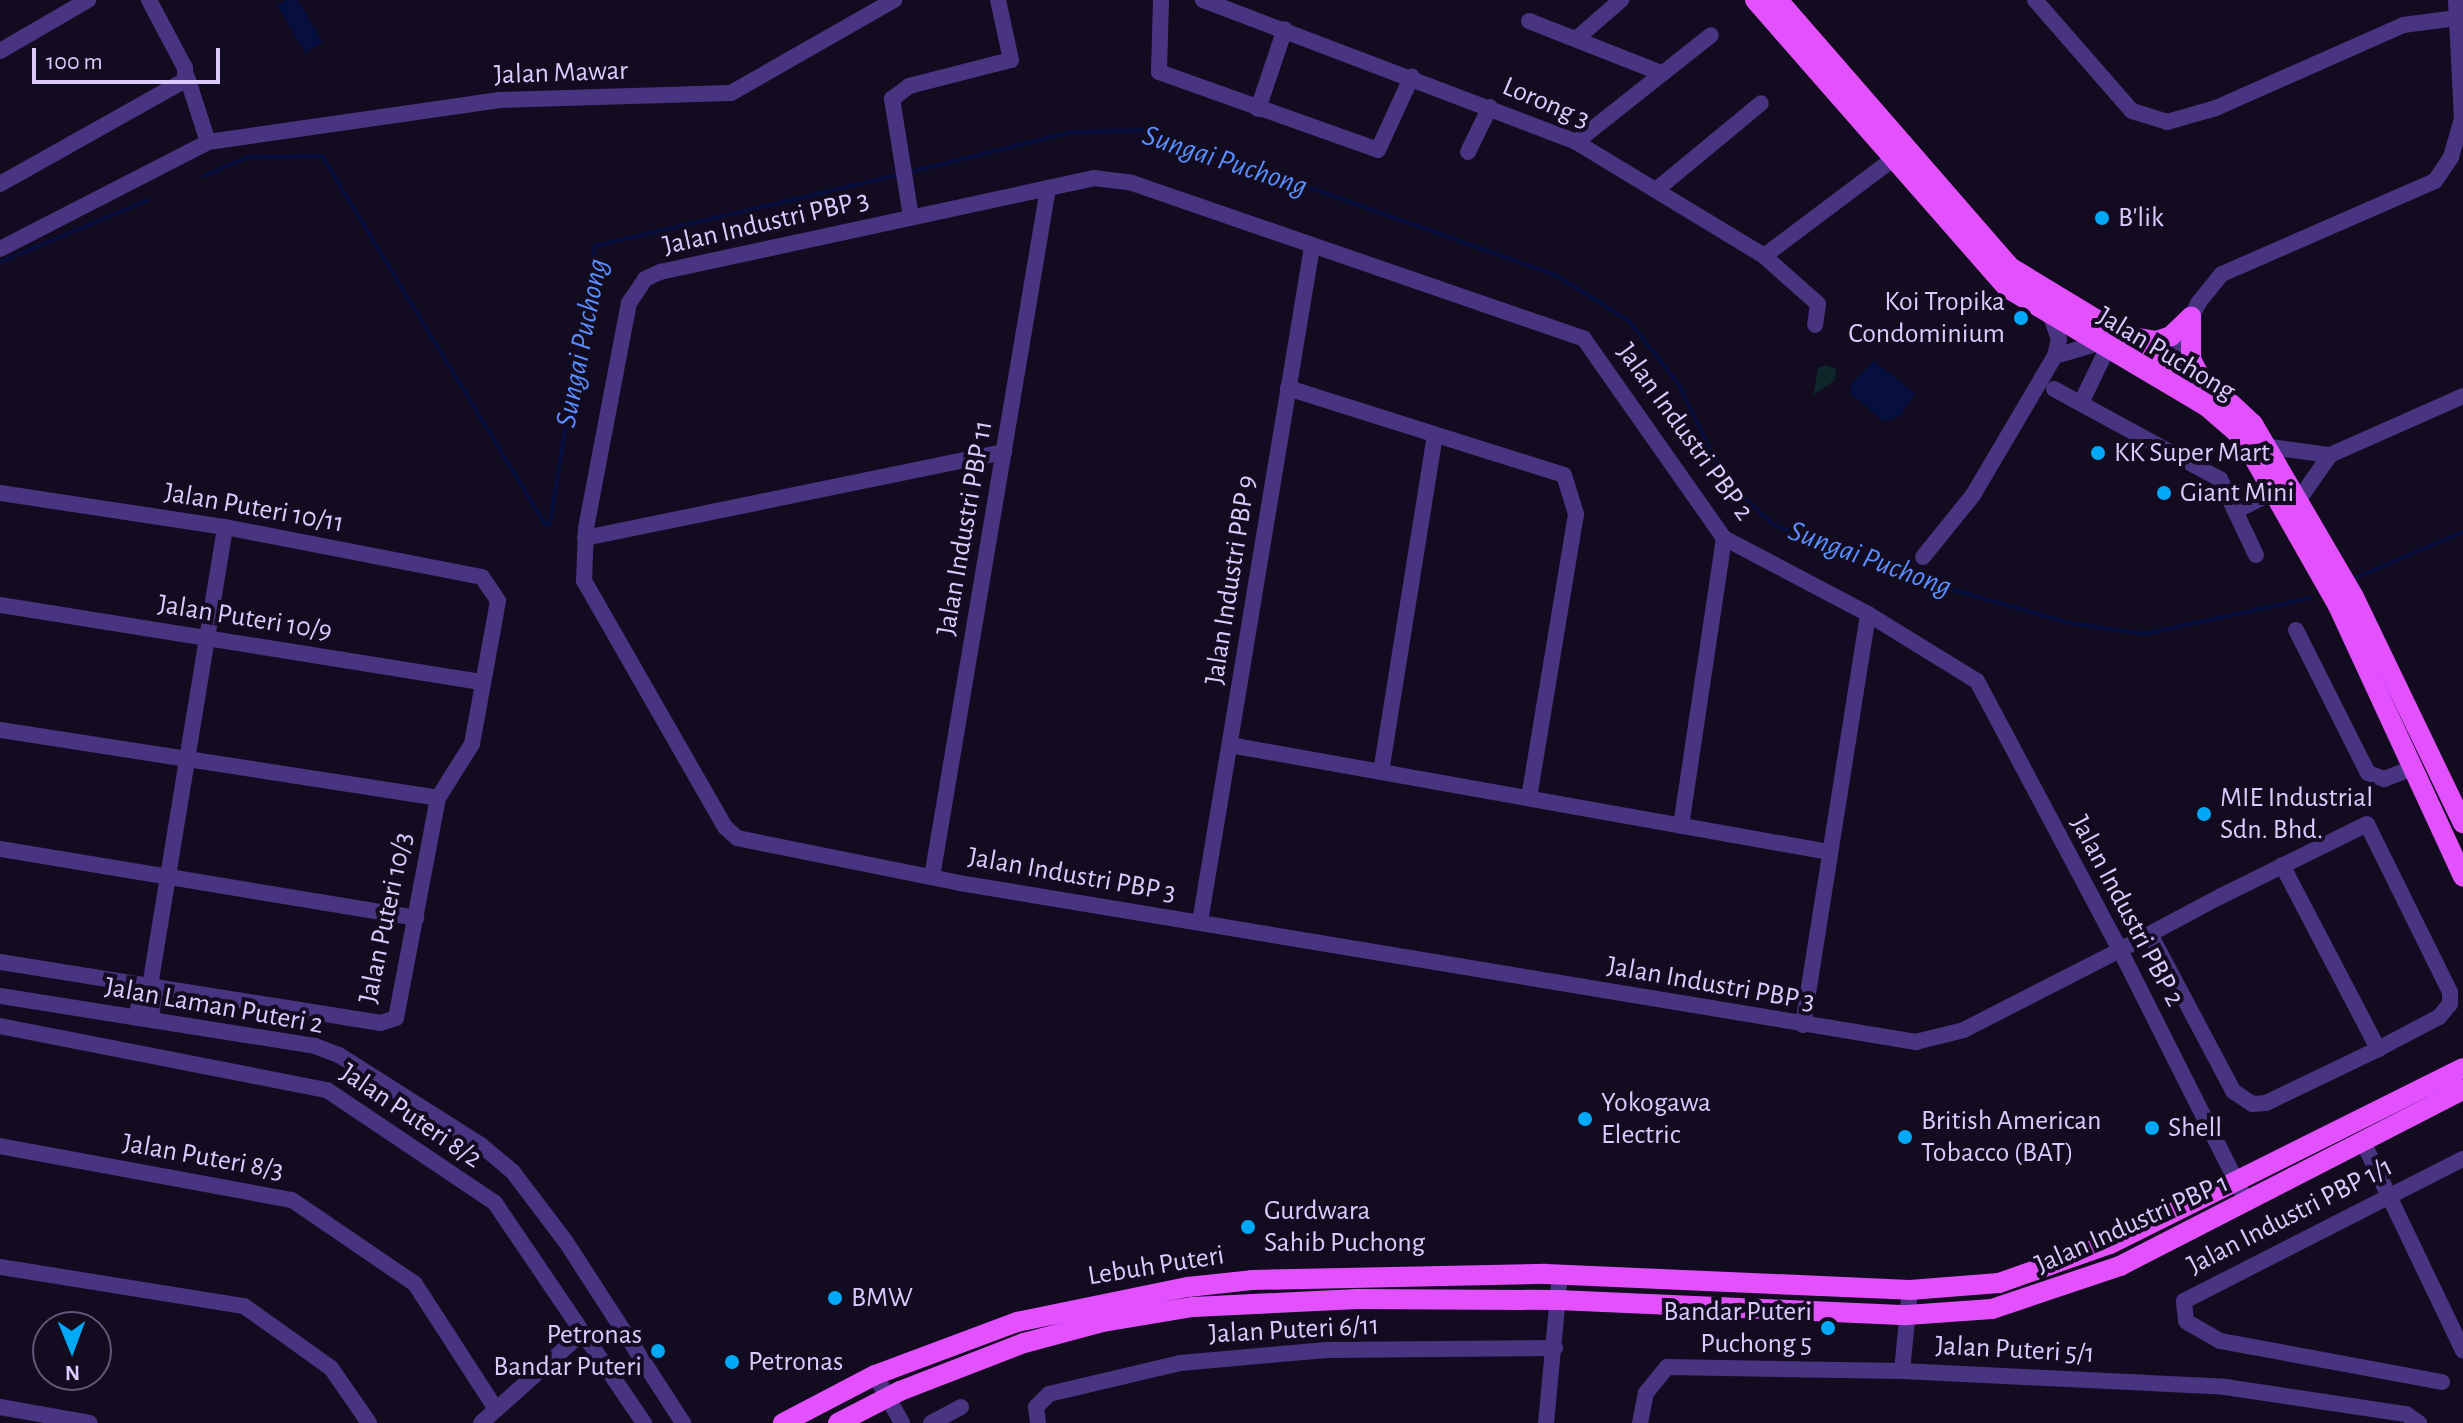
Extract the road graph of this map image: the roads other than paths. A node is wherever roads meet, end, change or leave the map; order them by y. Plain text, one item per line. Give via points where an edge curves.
1 (88, 0) edge
2 (149, 0) edge
3 (894, 0) edge
4 (998, 0) edge
5 (1161, 0) edge
6 (1203, 0) edge
7 (1621, 0) edge
8 (1755, 0) edge
9 (1778, 0) edge
10 (2035, 0) edge
11 (2456, 0) edge
12 (1247, 8) edge
13 (2457, 18) junction
14 (1529, 21) dead end
15 (1285, 29) junction
16 (1711, 35) dead end
17 (1576, 39) junction
18 (0, 51) edge
19 (1661, 73) junction
20 (1412, 76) junction
21 (183, 80) junction
22 (1761, 103) dead end
23 (1490, 107) junction
24 (1258, 109) junction
25 (208, 142) junction
26 (1576, 142) junction
27 (1468, 152) dead end
28 (1896, 157) junction
29 (0, 184) edge
30 (1048, 188) junction
31 (1656, 190) junction
32 (911, 217) junction
33 (1312, 247) junction
34 (0, 249) edge
35 (1764, 256) junction
36 (2051, 317) junction
37 (2191, 317) junction
38 (1815, 325) dead end
39 (2104, 342) junction
40 (2055, 356) junction
41 (2162, 371) junction
42 (2203, 383) junction
43 (1288, 388) junction
44 (2054, 389) dead end
45 (2463, 396) edge
46 (2081, 403) junction
47 (1435, 434) junction
48 (2270, 447) junction
49 (1004, 452) junction
50 (2330, 455) junction
51 (2276, 491) junction
52 (0, 493) edge
53 (2300, 498) junction
54 (2237, 510) junction
55 (225, 527) junction
56 (585, 538) junction
57 (1724, 538) junction
58 (2256, 555) dead end
59 (1923, 557) dead end
60 (2326, 565) junction
61 (493, 587) joint
62 (2346, 602) junction
63 (0, 605) edge
64 (1868, 614) junction
65 (2296, 630) dead end
66 (206, 638) junction
67 (481, 682) junction
68 (0, 730) edge
69 (1230, 745) junction
70 (187, 759) junction
71 (2410, 769) junction
72 (1381, 772) junction
73 (438, 798) junction
74 (1529, 798) junction
75 (2463, 823) edge
76 (1681, 826) junction
77 (0, 849) edge
78 (1829, 852) junction
79 (2282, 865) junction
80 (168, 877) junction
81 (932, 877) junction
82 (2463, 877) edge
83 (416, 918) junction
84 (1200, 922) junction
85 (2150, 934) junction
86 (2120, 950) junction
87 (0, 962) edge
88 (149, 985) junction
89 (0, 996) edge
90 (144, 1019) junction
91 (1803, 1025) junction
92 (0, 1026) edge
93 (2378, 1049) junction
94 (2463, 1068) edge
95 (2463, 1090) edge
96 (2364, 1144) junction
97 (0, 1146) edge
98 (2463, 1159) edge
99 (2236, 1181) junction
100 (2388, 1196) junction
101 (2247, 1204) junction
102 (0, 1267) edge
103 (1560, 1274) junction
104 (1910, 1290) junction
105 (1907, 1315) junction
106 (1556, 1324) junction
107 (581, 1334) junction
108 (2463, 1351) edge
109 (1902, 1371) junction
110 (875, 1375) junction
111 (2442, 1382) dead end
112 (887, 1397) junction
113 (0, 1407) edge
114 (961, 1407) dead end
115 (496, 1409) junction
116 (85, 1422) edge
117 (369, 1423) edge
118 (481, 1423) edge
119 (644, 1423) edge
120 (683, 1423) edge
121 (783, 1423) edge
122 (838, 1423) edge
123 (902, 1423) edge
124 (931, 1423) edge
125 (1038, 1423) edge
126 (1546, 1423) edge
127 (1640, 1423) edge
128 (2419, 1423) edge

1 - 18 street
2 - 21 street
3 - 25 street, Jalan Mawar via 731,93 498,100
4 - 32 street via 1011,60 909,86 892,99
5 - 24 street via 1159,72
6 - 12 street, Lorong 3
7 - 17 street
8 - 28 main road, Jalan Puchong
9 - 39 main road, Jalan Puchong via 2010,267
10 - 13 street via 2132,111 2167,122 2206,112 2403,25
11 - 13 street
12 - 15 street, Lorong 3
13 - 37 street via 2462,119 2451,157 2435,181 2222,274
14 - 17 street
15 - 20 street, Lorong 3
15 - 24 street
16 - 19 street
17 - 19 street
19 - 26 street
20 - 23 street, Lorong 3
20 - 24 street via 1378,150
21 - 25 street
21 - 29 street
22 - 31 street
23 - 26 street, Lorong 3
23 - 27 street
25 - 34 street, Jalan Mawar
26 - 31 street, Lorong 3
28 - 35 street
28 - 36 main road, Jalan Puchong via 2007,288
30 - 32 street, Jalan Industri PBP 3
30 - 33 street, Jalan Industri PBP 2 via 1094,178 1132,183
30 - 49 street, Jalan Industri PBP 11
31 - 35 street, Lorong 3
32 - 56 street, Jalan Industri PBP 3 via 645,279 629,303
33 - 43 street, Jalan Industri PBP 9
33 - 57 street, Jalan Industri PBP 2 via 1584,339
35 - 38 street, Lorong 3 via 1818,304
36 - 39 main road, Jalan Puchong
36 - 40 street via 2059,339
37 - 39 main road via 2171,336 2156,341
37 - 41 street
37 - 42 main road via 2191,359
39 - 40 street
39 - 41 main road, Jalan Puchong
39 - 46 street
40 - 59 street via 1973,495
41 - 42 main road, Jalan Puchong
41 - 51 main road, Jalan Puchong via 2225,420 2257,457
42 - 48 main road, Jalan Puchong via 2236,407
43 - 47 street
43 - 69 street, Jalan Industri PBP 9
44 - 46 street
45 - 50 street
46 - 54 street via 2206,468 2220,479
47 - 72 street
47 - 74 street via 1564,475 1576,514
48 - 50 street
48 - 53 main road, Jalan Puchong
49 - 56 street
49 - 81 street, Jalan Industri PBP 11
50 - 53 street
51 - 54 street
51 - 60 main road, Jalan Puchong
52 - 55 street, Jalan Puteri 10/11
53 - 60 main road, Jalan Puchong
54 - 58 street
55 - 61 street, Jalan Puteri 10/11 via 482,577
55 - 66 street
56 - 81 street, Jalan Industri PBP 3 via 584,581 593,600 737,838
57 - 64 street, Jalan Industri PBP 2
57 - 76 street
60 - 62 main road, Jalan Puchong
61 - 67 street, Jalan Puteri 10/3 via 498,601
62 - 71 main road, Jalan Puchong
62 - 75 main road, Jalan Puchong
63 - 66 street, Jalan Puteri 10/9
64 - 78 street
64 - 86 street, Jalan Industri PBP 2 via 1977,681
65 - 71 street via 2368,773 2384,779
66 - 67 street, Jalan Puteri 10/9
66 - 70 street
67 - 73 street, Jalan Puteri 10/3 via 472,744
68 - 70 street
69 - 72 street
69 - 84 street, Jalan Industri PBP 9
70 - 73 street
70 - 80 street
71 - 82 main road, Jalan Puchong
72 - 74 street
73 - 83 street, Jalan Puteri 10/3
74 - 76 street
76 - 78 street
77 - 80 street
78 - 91 street
79 - 85 street, Jalan Industri PBP 3
79 - 93 street
79 - 93 street, Jalan Industri PBP 3 via 2367,824 2450,992 2447,1011
80 - 83 street
80 - 88 street
81 - 84 street, Jalan Industri PBP 3
83 - 88 street, Jalan Puteri 10/3 via 398,1014 386,1023
84 - 91 street, Jalan Industri PBP 3
85 - 86 street, Jalan Industri PBP 3
85 - 93 street via 2233,1091 2245,1102 2266,1103
86 - 91 street, Jalan Industri PBP 3 via 1950,1036 1904,1042
86 - 99 street, Jalan Industri PBP 2
87 - 88 street, Jalan Puteri 10/3
88 - 90 street
89 - 90 street, Jalan Laman Puteri 2
90 - 120 street, Jalan Laman Puteri 2 via 315,1046 339,1055 481,1145 513,1172 566,1242
92 - 107 street, Jalan Puteri 8/2 via 327,1090 495,1203
94 - 99 main road, Jalan Industri PBP 1
95 - 96 main road, Jalan Industri PBP 1
96 - 100 street
96 - 101 main road, Jalan Industri PBP 1
97 - 115 street, Jalan Puteri 8/3 via 292,1200 415,1284
98 - 100 street, Jalan Industri PBP 1/1
99 - 101 street, Jalan Industri PBP 2
99 - 104 main road, Jalan Industri PBP 1 via 2047,1270 1999,1283
100 - 108 street
100 - 111 street, Jalan Industri PBP 1/1 via 2191,1293 2184,1301 2186,1321 2220,1341
101 - 105 main road, Jalan Industri PBP 1 via 2120,1266 2018,1303
102 - 117 street via 244,1306 331,1368
103 - 104 main road, Jalan Industri PBP 1
103 - 106 street
103 - 110 main road, Lebuh Puteri via 1252,1280 1140,1293 1028,1319
104 - 105 street
105 - 106 main road, Jalan Industri PBP 1
105 - 109 street
106 - 112 main road, Lebuh Puteri via 1288,1300 1149,1313 1024,1343
106 - 125 street, Jalan Puteri 6/11 via 1180,1363 1041,1399
106 - 126 street
107 - 115 street
107 - 119 street, Jalan Puteri 8/2
109 - 127 street, Jalan Puteri 5/1 via 1667,1367 1646,1393
109 - 128 street, Jalan Puteri 5/1 via 2225,1387 2406,1414
110 - 112 street
110 - 121 main road, Lebuh Puteri
112 - 122 main road, Lebuh Puteri
112 - 123 street
113 - 116 street
114 - 124 street
115 - 118 street

